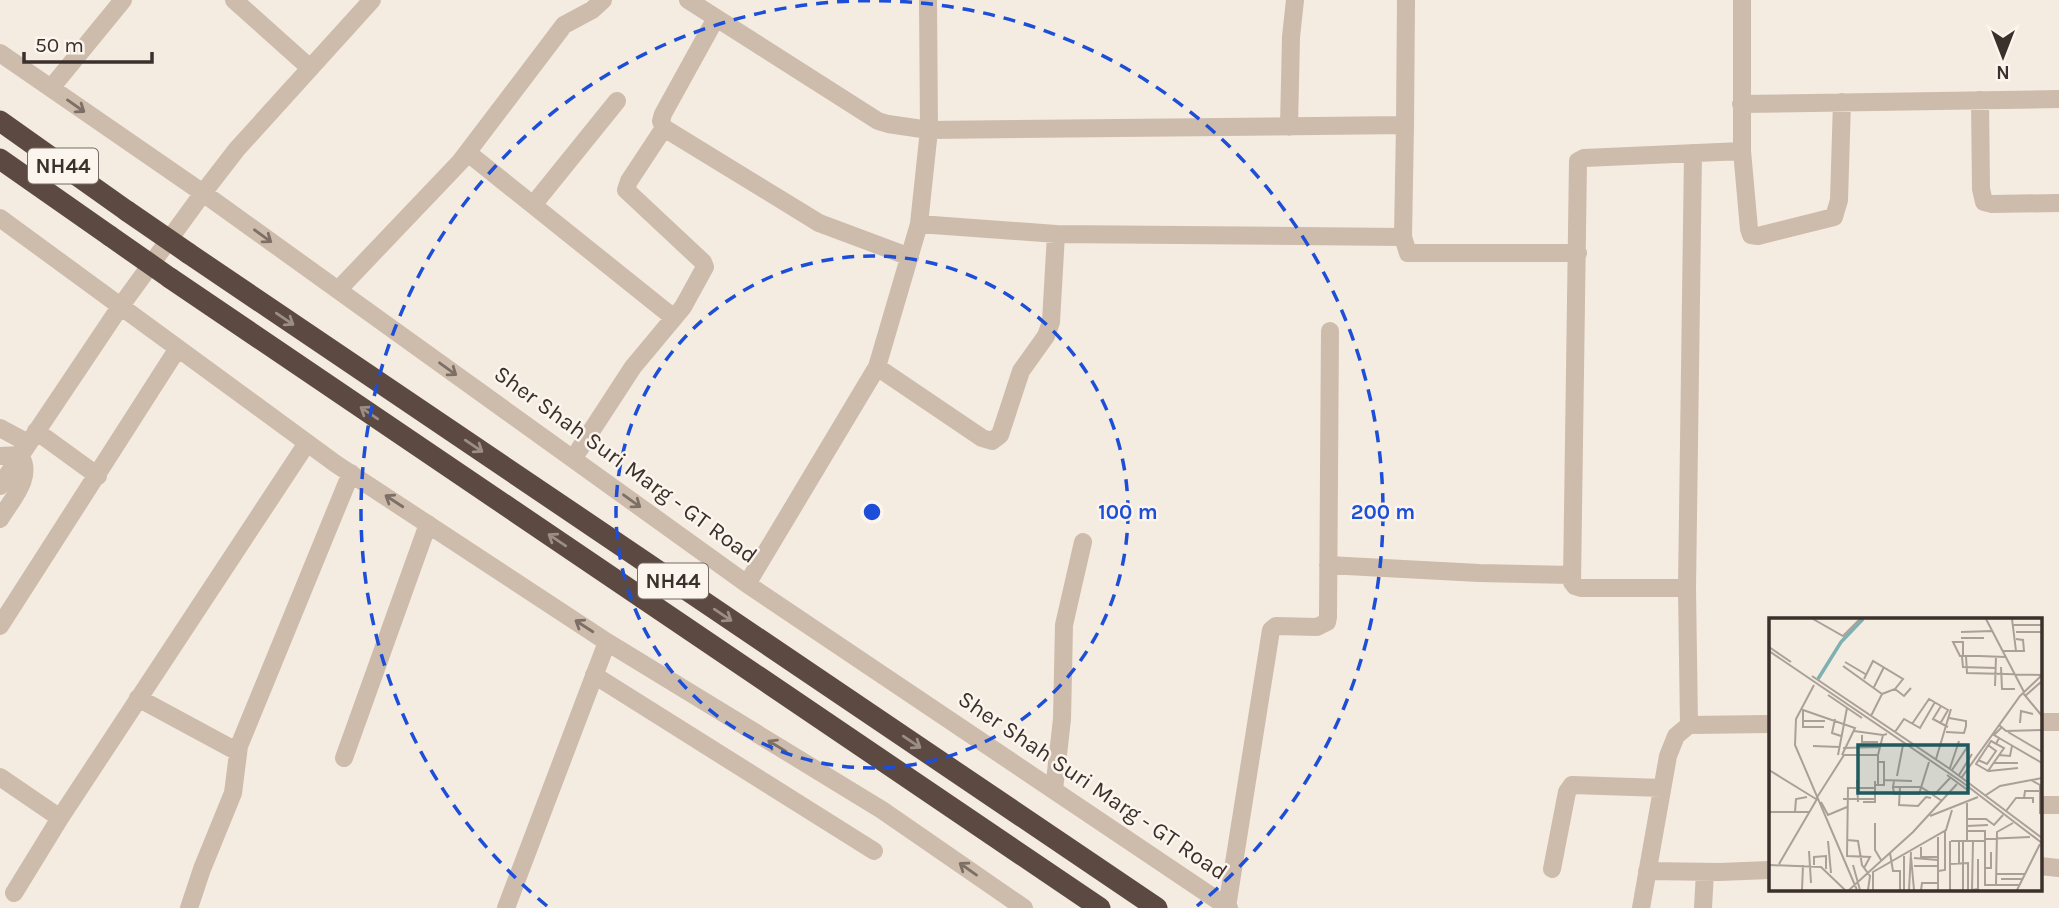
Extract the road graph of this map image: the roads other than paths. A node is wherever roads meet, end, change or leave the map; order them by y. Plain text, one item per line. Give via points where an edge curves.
1 (123, 0) edge
2 (234, 0) edge
3 (372, 0) edge
4 (603, 0) edge
5 (688, 0) edge
6 (928, 0) edge
7 (1295, 0) edge
8 (1406, 0) edge
9 (1742, 0) edge
10 (716, 18) junction
11 (0, 53) edge
12 (310, 68) junction
13 (51, 88) junction
14 (2059, 99) edge
15 (1980, 100) junction
16 (617, 101) dead end
17 (1842, 102) junction
18 (1741, 104) junction
19 (0, 121) edge
20 (1405, 125) junction
21 (1289, 127) junction
22 (664, 128) junction
23 (929, 130) junction
24 (1742, 151) junction
25 (468, 153) junction
26 (1693, 153) junction
27 (0, 159) edge
28 (202, 193) junction
29 (2059, 203) edge
30 (533, 205) junction
31 (0, 218) edge
32 (919, 224) junction
33 (1056, 234) junction
34 (1403, 237) junction
35 (1577, 253) junction
36 (910, 257) junction
37 (338, 290) junction
38 (120, 307) junction
39 (674, 318) junction
40 (1330, 331) dead end
41 (178, 348) junction
42 (877, 367) junction
43 (0, 428) edge
44 (28, 443) junction
45 (307, 443) junction
46 (573, 459) junction
47 (3, 471) edge
48 (351, 473) junction
49 (98, 476) junction
50 (0, 519) edge
51 (428, 524) junction
52 (1083, 542) dead end
53 (1328, 565) junction
54 (1572, 575) junction
55 (747, 583) junction
56 (1687, 588) junction
57 (0, 626) edge
58 (607, 642) junction
59 (594, 675) junction
60 (138, 698) junction
61 (1769, 724) edge
62 (1689, 725) junction
63 (237, 752) junction
64 (344, 758) dead end
65 (0, 777) edge
66 (1662, 788) junction
67 (1054, 790) junction
68 (60, 818) junction
69 (874, 852) dead end
70 (1552, 869) dead end
71 (1769, 870) edge
72 (1647, 871) junction
73 (1706, 872) junction
74 (14, 893) dead end
75 (1228, 907) edge
76 (189, 908) edge
77 (506, 908) edge
78 (1024, 908) edge
79 (1100, 908) edge
80 (1157, 908) edge
81 (1641, 908) edge
82 (1703, 908) edge

1 - 13 street
2 - 12 street
3 - 12 street
4 - 25 street via 564,25
5 - 10 street
6 - 23 street
7 - 21 street
8 - 20 street
9 - 18 street
10 - 22 street via 663,114
10 - 23 street via 878,121
11 - 13 street, Sher Shah Suri Marg - GT Road
12 - 28 street
13 -> 28 street, Sher Shah Suri Marg - GT Road
14 - 15 street
15 - 17 street
15 - 29 street via 1984,202
16 - 30 street
17 - 18 street
17 - 24 street via 1838,207 1831,219 1751,235
18 - 24 street
19 -> 80 highway, NH44, bridge
20 - 21 street
20 - 34 street
21 - 23 street
22 - 36 street via 819,223
22 - 39 street via 626,190 705,265
23 - 32 street
24 - 26 street
25 - 30 street
25 - 37 street
26 - 35 street via 1579,160
26 - 56 street
79 -> 27 highway, NH44, bridge
28 -> 37 street, Sher Shah Suri Marg - GT Road
28 - 38 street
30 - 39 street
31 - 38 street
32 - 33 street
32 - 36 street
33 - 34 street
33 - 42 street via 1052,322 1021,371 995,440 982,438
34 - 35 street via 1406,251 1412,254
35 - 54 street
36 - 42 street
37 -> 46 street, Sher Shah Suri Marg - GT Road
38 - 41 street
38 - 44 street
39 - 46 street via 633,367
40 - 53 street
41 - 45 street
41 - 49 street
42 - 55 street
43 - 44 street
44 - 47 street
44 - 49 street
44 - 50 street via 26,474
45 - 48 street
45 - 60 street
46 -> 55 street, Sher Shah Suri Marg - GT Road
51 -> 48 street
48 - 63 street
49 - 57 street
58 -> 51 street
51 - 64 street
52 - 67 street via 1064,625 1062,719
53 - 54 street
53 - 75 street via 1325,625 1276,626 1271,630
54 - 56 street via 1573,584 1581,587
55 - 67 street, Sher Shah Suri Marg - GT Road
56 - 62 street
58 - 59 street
78 -> 58 street via 883,810
59 - 69 street
59 - 77 street
60 - 63 street
60 - 68 street
61 - 62 street
62 - 66 street via 1671,744
63 - 76 street via 233,793
65 - 68 street
66 - 70 street via 1572,785
66 - 72 street
67 - 75 street, Sher Shah Suri Marg - GT Road
68 - 74 street
71 - 73 street
72 - 73 street
72 - 81 street
73 - 82 street

